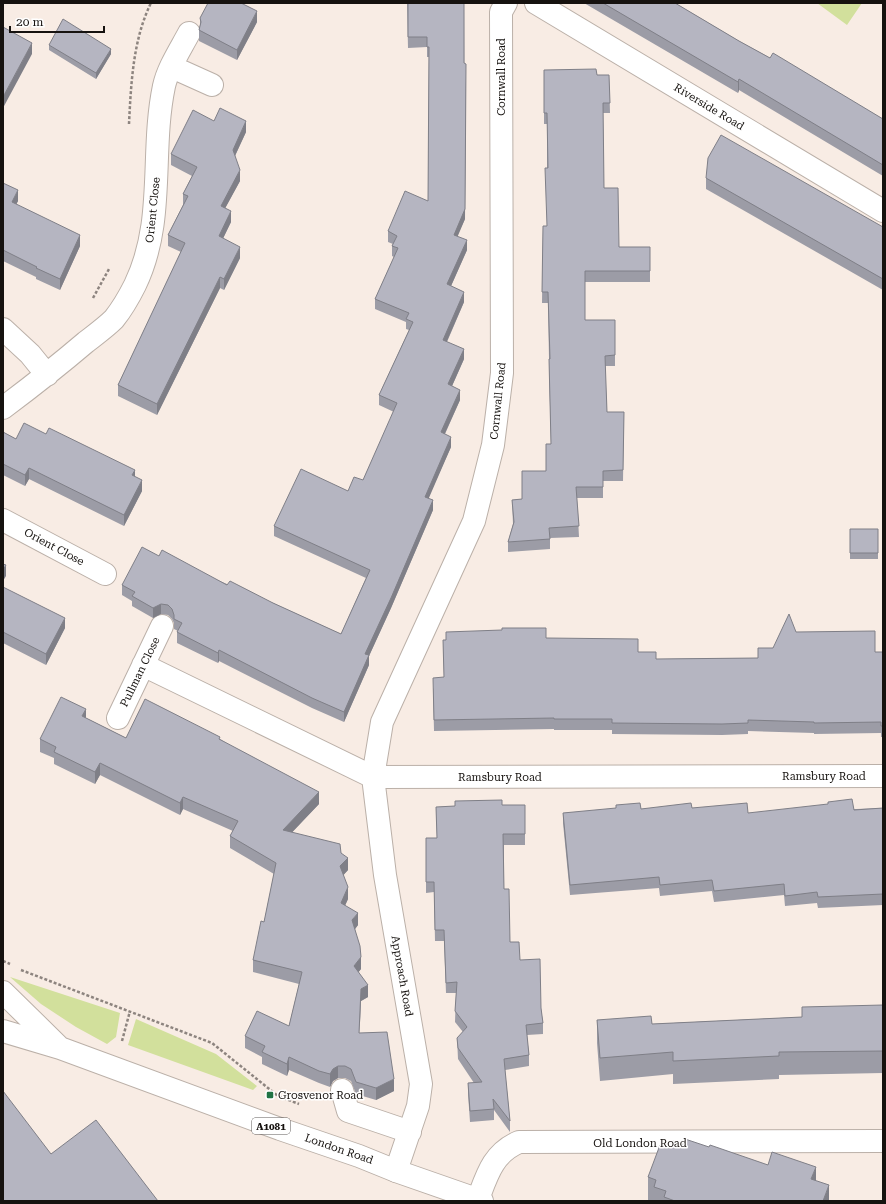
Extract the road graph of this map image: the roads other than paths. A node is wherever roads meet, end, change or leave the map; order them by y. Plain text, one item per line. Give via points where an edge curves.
1 (506, 3) edge
2 (536, 3) edge
3 (188, 34) dead end
4 (172, 67) junction
5 (212, 85) dead end
6 (883, 211) edge
7 (3, 329) edge
8 (46, 376) junction
9 (3, 408) edge
10 (3, 520) edge
11 (105, 574) dead end
12 (162, 626) dead end
13 (143, 665) junction
14 (118, 718) dead end
15 (883, 776) edge
16 (373, 777) junction
17 (3, 992) edge
18 (3, 1031) edge
19 (60, 1048) junction
20 (342, 1090) dead end
21 (410, 1132) junction
22 (883, 1141) edge
23 (396, 1171) junction
24 (480, 1200) edge

1 - 16 street, Cornwall Road via 501,12 502,373 493,445 474,521 382,722
2 - 6 street, Riverside Road
3 - 4 street, Orient Close
4 - 5 street
4 - 8 street, Orient Close via 165,85 160,114 155,209 150,245 141,273 114,319
7 - 8 street via 30,354
8 - 9 street, Orient Close
10 - 11 street, Orient Close
12 - 13 street, Pullman Close
13 - 14 street, Pullman Close
13 - 16 street, Ramsbury Road
15 - 16 street, Ramsbury Road
16 - 21 street, Approach Road via 385,875 421,1084
17 - 19 street, London Road / A1081
18 - 19 street, London Road / A1081
19 - 23 street, London Road / A1081
20 - 21 street via 348,1111
21 - 23 street, Approach Road
22 - 24 street, Old London Road via 519,1142 500,1153 486,1176
23 - 24 street, London Road / A1081

